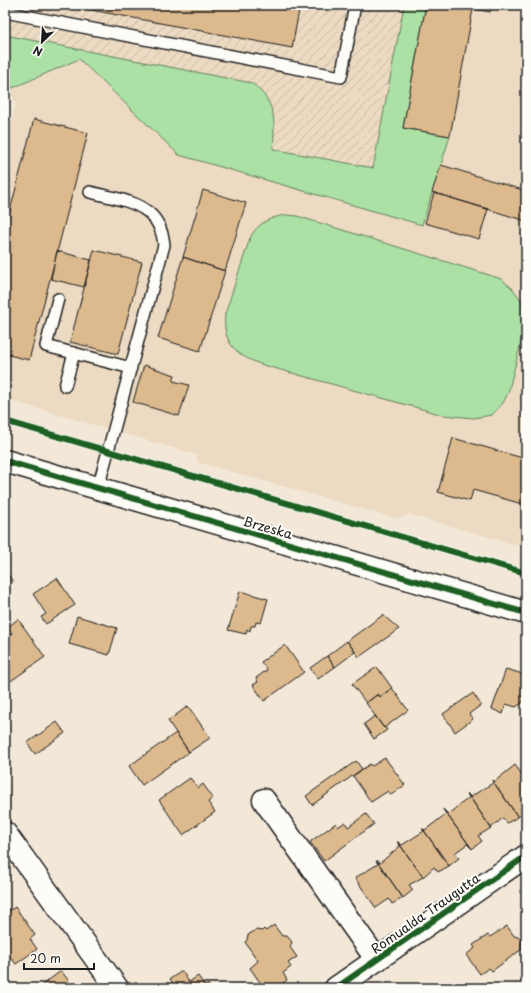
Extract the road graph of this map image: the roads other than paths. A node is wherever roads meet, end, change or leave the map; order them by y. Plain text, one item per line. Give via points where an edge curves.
1 (355, 5) edge
2 (5, 12) edge
3 (90, 192) dead end
4 (58, 299) dead end
5 (74, 353) junction
6 (131, 368) junction
7 (65, 386) dead end
8 (5, 461) edge
9 (98, 488) junction
10 (526, 613) edge
11 (264, 800) dead end
12 (5, 833) edge
13 (526, 856) edge
14 (377, 960) junction
15 (118, 988) edge
16 (336, 988) edge

1 - 2 lane via 341,77
3 - 6 lane via 145,209 156,218 163,232 164,245 160,262
4 - 5 lane via 46,346
5 - 6 lane
5 - 7 lane
6 - 9 lane
8 - 9 street, Brzeska
9 - 10 street, Brzeska
11 - 14 street, Romualda Traugutta
12 - 15 street
13 - 14 street, Romualda Traugutta
14 - 16 street, Romualda Traugutta

